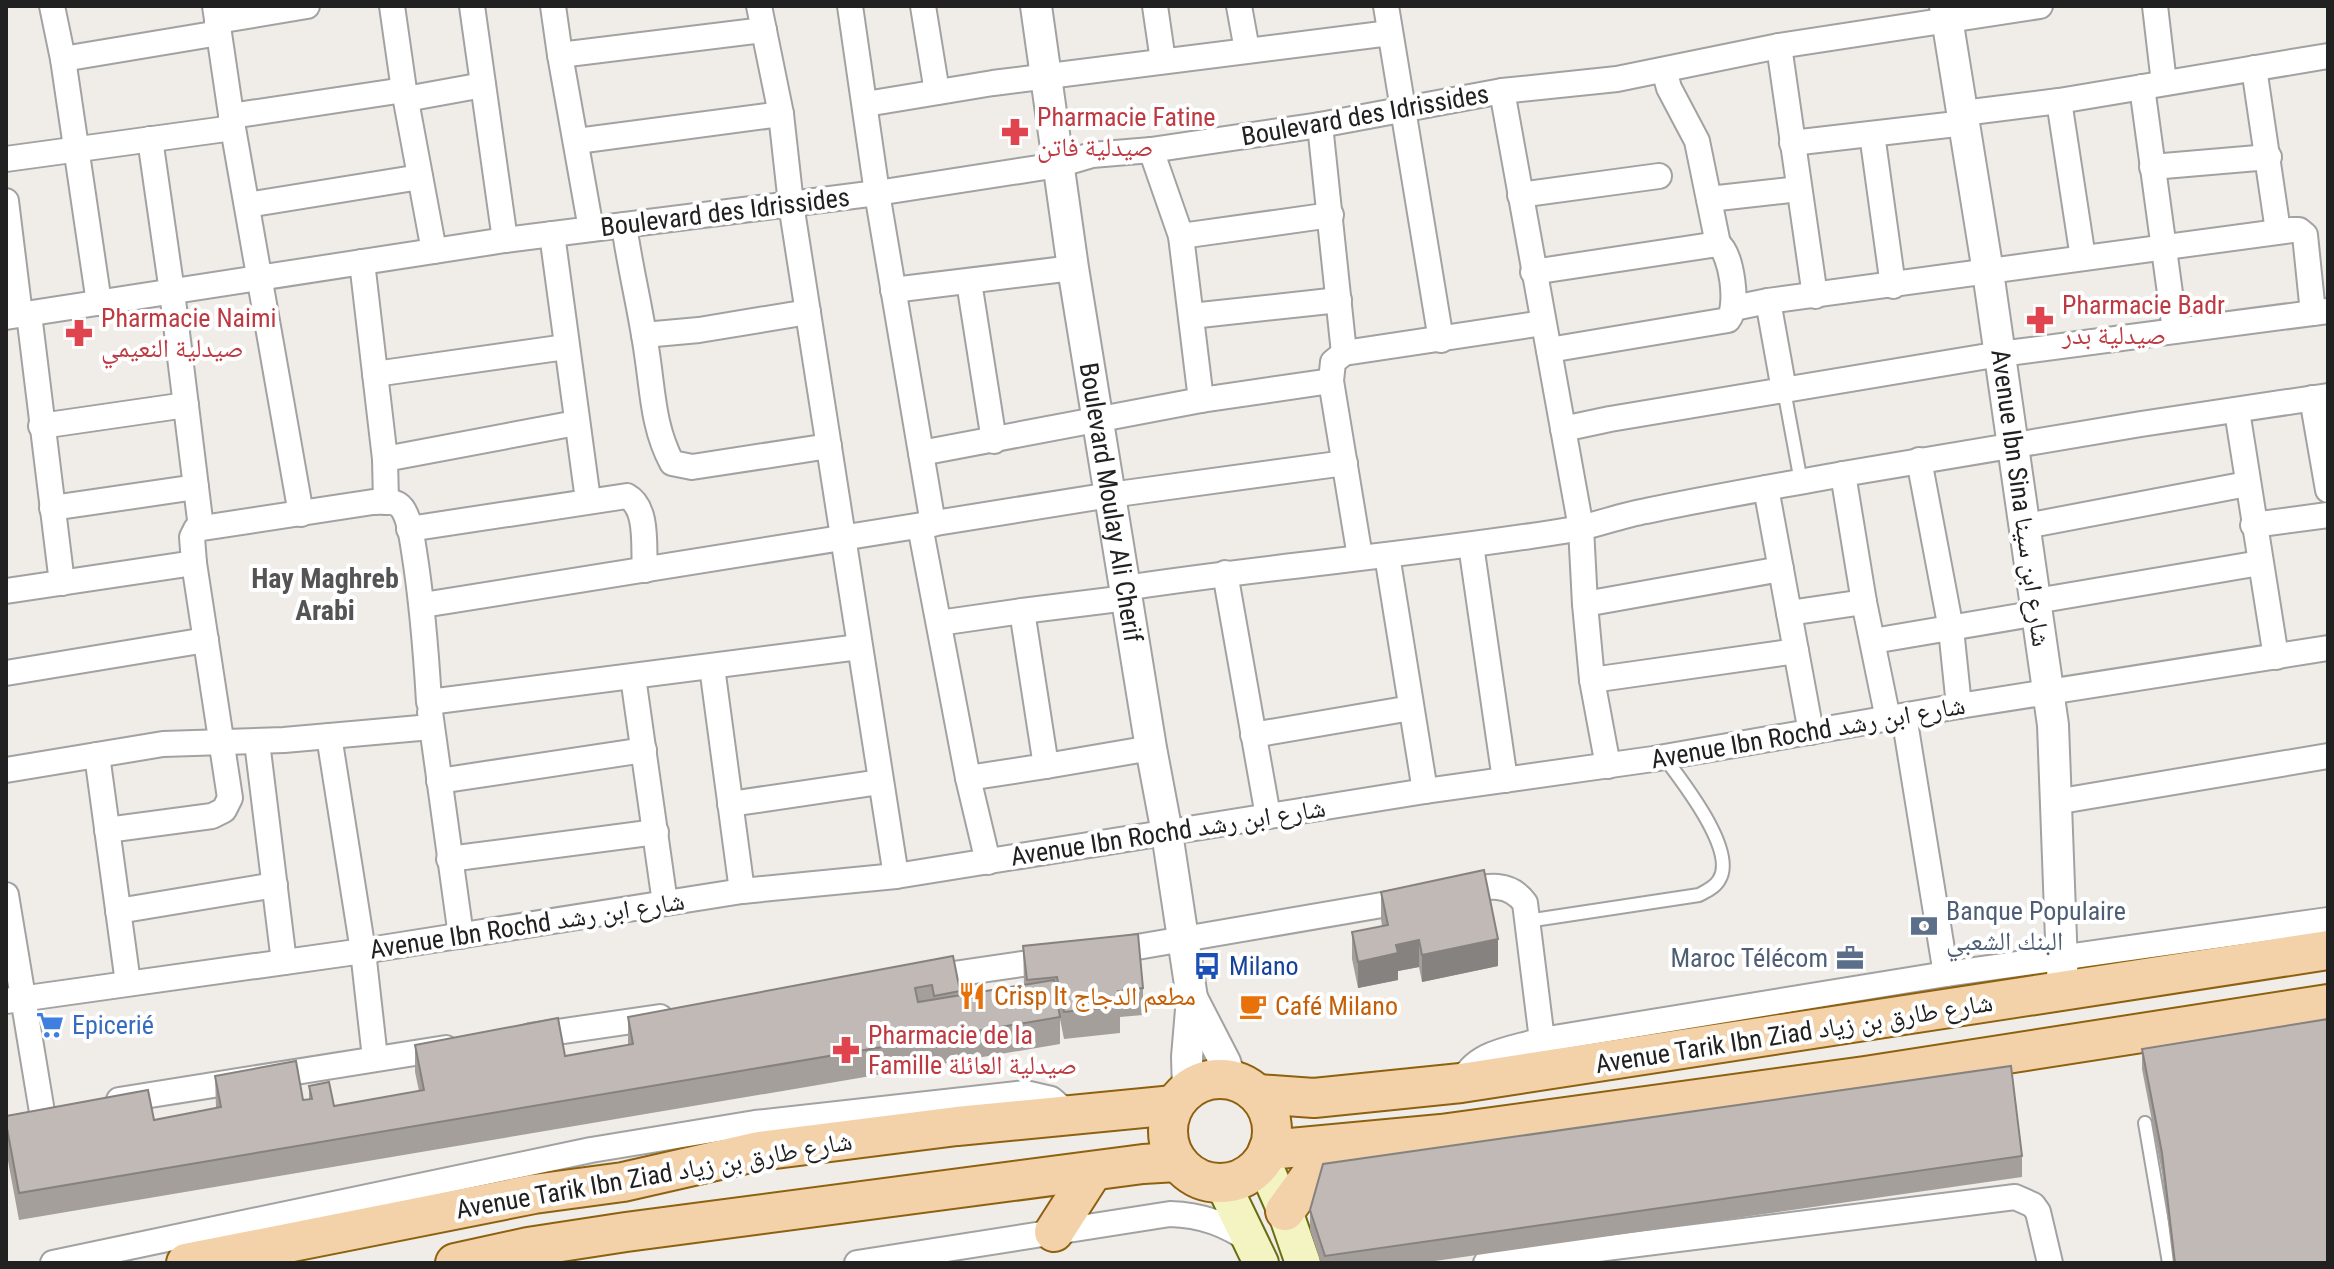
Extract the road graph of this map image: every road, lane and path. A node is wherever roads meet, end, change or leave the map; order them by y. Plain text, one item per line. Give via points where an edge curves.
1 (52, 6) edge
2 (307, 6) edge
3 (392, 6) edge
4 (472, 6) edge
5 (553, 6) edge
6 (759, 6) edge
7 (850, 6) edge
8 (923, 6) edge
9 (1036, 6) edge
10 (1155, 6) edge
11 (1239, 6) edge
12 (1386, 6) edge
13 (2040, 6) edge
14 (2155, 6) edge
15 (1946, 14) edge
16 (217, 20) edge
17 (764, 30) junction
18 (1390, 33) junction
19 (1779, 46) junction
20 (1247, 50) junction
21 (560, 55) junction
22 (2328, 56) edge
23 (63, 59) junction
24 (1163, 61) junction
25 (2254, 68) junction
26 (1664, 70) junction
27 (1048, 76) junction
28 (483, 85) junction
29 (2153, 85) junction
30 (1502, 91) junction
31 (937, 92) junction
32 (405, 94) junction
33 (2059, 101) junction
34 (866, 104) junction
35 (1402, 109) junction
36 (781, 114) junction
37 (1964, 118) junction
38 (232, 122) junction
39 (1320, 125) junction
40 (1872, 134) junction
41 (150, 139) junction
42 (577, 141) junction
43 (1792, 143) junction
44 (77, 149) junction
45 (1151, 150) junction
46 (2269, 157) junction
47 (6, 159) edge
48 (1058, 165) junction
49 (2152, 167) junction
50 (1659, 176) dead end
51 (420, 177) junction
52 (1799, 189) junction
53 (877, 193) junction
54 (1520, 195) junction
55 (1709, 199) junction
56 (6, 201) edge
57 (791, 204) junction
58 (247, 205) junction
59 (1331, 215) junction
60 (624, 225) junction
61 (591, 229) junction
62 (2278, 231) junction
63 (552, 234) junction
64 (1181, 236) junction
65 (8, 240) edge
66 (505, 240) junction
67 (1718, 244) junction
68 (2165, 246) junction
69 (434, 251) junction
70 (2083, 258) junction
71 (362, 262) junction
72 (1073, 268) junction
73 (1533, 272) junction
74 (1988, 272) junction
75 (261, 278) junction
76 (969, 282) junction
77 (1893, 286) junction
78 (893, 290) junction
79 (172, 292) junction
80 (1815, 296) junction
81 (1339, 300) junction
82 (1768, 301) junction
83 (99, 303) junction
84 (1734, 308) junction
85 (808, 312) junction
86 (2320, 312) edge
87 (18, 316) edge
88 (1191, 316) junction
89 (1543, 323) junction
90 (2175, 330) junction
91 (644, 335) junction
92 (1441, 340) junction
93 (566, 347) junction
94 (1549, 350) junction
95 (1344, 353) junction
96 (2000, 354) junction
97 (375, 374) junction
98 (1331, 381) junction
99 (1784, 390) junction
100 (2320, 397) edge
101 (1201, 400) junction
102 (186, 405) junction
103 (2237, 411) junction
104 (1099, 419) junction
105 (576, 423) junction
106 (41, 426) junction
107 (1563, 429) junction
108 (994, 441) junction
109 (829, 446) junction
110 (2013, 446) junction
111 (921, 453) junction
112 (385, 459) junction
113 (1919, 460) junction
114 (1345, 463) junction
115 (1843, 474) junction
116 (2327, 478) edge
117 (1801, 482) junction
118 (2247, 484) junction
119 (196, 487) junction
120 (1766, 488) junction
121 (1110, 495) junction
122 (588, 500) junction
123 (386, 502) junction
124 (52, 508) junction
125 (301, 514) junction
126 (2328, 515) edge
127 (926, 525) junction
128 (2253, 525) junction
129 (2026, 526) junction
130 (201, 528) junction
131 (1581, 528) junction
132 (409, 529) junction
133 (844, 540) junction
134 (1471, 545) junction
135 (1387, 555) junction
136 (1360, 557) junction
137 (194, 563) junction
138 (2260, 563) junction
139 (1781, 569) junction
140 (645, 570) junction
141 (1225, 573) junction
142 (62, 583) junction
143 (6, 591) edge
144 (1126, 593) junction
145 (1864, 602) junction
146 (1585, 604) junction
147 (423, 605) junction
148 (2037, 607) junction
149 (1022, 611) junction
150 (1789, 613) junction
151 (939, 623) junction
152 (1951, 629) junction
153 (206, 640) junction
154 (1873, 641) junction
155 (859, 647) junction
156 (2328, 648) edge
157 (1796, 651) junction
158 (2276, 657) junction
159 (712, 667) junction
160 (6, 673) edge
161 (633, 677) junction
162 (1592, 680) junction
163 (2048, 693) junction
164 (429, 702) junction
165 (1959, 706) junction
166 (1411, 708) junction
167 (1896, 717) junction
168 (431, 727) junction
169 (1811, 732) junction
170 (1253, 735) junction
171 (329, 736) junction
172 (222, 741) junction
173 (257, 742) junction
174 (1151, 748) junction
175 (644, 750) junction
176 (97, 755) junction
177 (2328, 756) edge
178 (1664, 757) junction
179 (1046, 766) junction
180 (1608, 766) junction
181 (6, 770) edge
182 (968, 778) junction
183 (1505, 780) junction
184 (439, 781) junction
185 (880, 782) junction
186 (1425, 791) junction
187 (2055, 802) junction
188 (730, 804) junction
189 (1268, 816) junction
190 (107, 830) junction
191 (656, 832) junction
192 (1167, 833) junction
193 (449, 859) junction
194 (988, 862) junction
195 (896, 876) junction
196 (275, 885) junction
197 (742, 891) junction
198 (6, 895) edge
199 (665, 903) junction
200 (118, 911) junction
201 (2328, 920) edge
202 (1527, 921) junction
203 (461, 936) junction
204 (1184, 941) junction
205 (2328, 950) edge
206 (363, 951) junction
207 (284, 962) junction
208 (1946, 974) junction
209 (2062, 975) junction
210 (904, 981) edge
211 (128, 983) junction
212 (1192, 998) junction
213 (15, 1000) edge
214 (2328, 1004) edge
215 (686, 1013) edge
216 (499, 1040) edge
217 (1542, 1040) junction
218 (468, 1045) edge
219 (375, 1058) junction
220 (1238, 1079) junction
221 (1461, 1083) junction
222 (1181, 1097) junction
223 (102, 1102) edge
224 (72, 1107) edge
225 (2145, 1123) dead end
226 (757, 1137) junction
227 (1332, 1146) junction
228 (1265, 1156) junction
229 (1177, 1162) junction
230 (1093, 1171) junction
231 (1223, 1184) junction
232 (1285, 1211) junction
233 (1054, 1232) junction
234 (1257, 1253) edge
235 (1574, 1257) edge
236 (467, 1262) edge
237 (53, 1263) edge
238 (186, 1263) edge
239 (857, 1263) edge
240 (1303, 1263) edge
241 (1486, 1263) edge
242 (2050, 1263) edge
243 (2169, 1263) edge

1 - 23 street
2 - 16 street
3 - 32 street
4 - 28 street
5 - 21 street
6 - 17 street
7 - 34 street
8 - 31 street
9 - 27 street, Boulevard Moulay Ali Cherif
10 - 24 street
11 - 20 street
12 - 18 street
13 - 15 street, Boulevard des Idrissides
14 - 29 street
15 - 19 street, Boulevard des Idrissides
15 - 37 street, Avenue Ibn Sina شارع ابن سينا
16 - 23 street
16 - 38 street
17 - 21 street
17 - 36 street
18 - 20 street
18 - 35 street
19 - 26 street, Boulevard des Idrissides
19 - 43 street
20 - 24 street
21 - 42 street
22 - 25 street
23 - 44 street
24 - 27 street
25 - 29 street
25 - 46 street
26 - 30 street, Boulevard des Idrissides
26 - 55 street via 1697,141
27 - 31 street
27 - 48 street, Boulevard Moulay Ali Cherif
28 - 32 street
28 - 66 street
29 - 33 street
29 - 49 street
30 - 35 street, Boulevard des Idrissides
30 - 54 street
31 - 34 street
32 - 38 street
32 - 51 street
33 - 37 street
33 - 70 street
34 - 53 street
35 - 39 street, Boulevard des Idrissides
35 - 92 street
36 - 42 street
36 - 57 street
37 - 40 street
37 - 74 street, Avenue Ibn Sina شارع ابن سينا
38 - 41 street
38 - 58 street
39 - 45 street, Boulevard des Idrissides
39 - 59 street
40 - 43 street
40 - 77 street
41 - 44 street
41 - 79 street
42 - 61 street
43 - 52 street
44 - 47 street
44 - 83 street
45 - 48 street, Boulevard des Idrissides via 1092,155
45 - 64 street
46 - 49 street
46 - 62 street
48 - 53 street, Boulevard des Idrissides
48 - 72 street, Boulevard Moulay Ali Cherif
49 - 68 street
50 - 54 street
51 - 58 street
51 - 69 street
52 - 55 street
52 - 80 street
53 - 57 street, Boulevard des Idrissides
53 - 78 street
54 - 73 street
55 - 67 street
56 - 65 street
57 - 60 street, Boulevard des Idrissides
57 - 85 street
58 - 75 street
59 - 64 street
59 - 81 street
60 - 61 street, Boulevard des Idrissides
60 - 91 street
61 - 63 street, Boulevard des Idrissides
62 - 68 street
62 - 86 street via 2299,230 2305,235
63 - 66 street, Boulevard des Idrissides
63 - 93 street
64 - 88 street
65 - 87 street
66 - 69 street, Boulevard des Idrissides
67 - 73 street
67 - 84 street via 1726,253
68 - 70 street
68 - 90 street
69 - 71 street, Boulevard des Idrissides
70 - 74 street
71 - 75 street, Boulevard des Idrissides
71 - 97 street
72 - 76 street
72 - 104 street, Boulevard Moulay Ali Cherif
73 - 89 street
74 - 77 street
74 - 96 street, Avenue Ibn Sina شارع ابن سينا
75 - 79 street, Boulevard des Idrissides
75 - 125 street
76 - 78 street
76 - 108 street
77 - 80 street
78 - 111 street
79 - 83 street, Boulevard des Idrissides
79 - 102 street
80 - 82 street
81 - 88 street
81 - 95 street
82 - 84 street
82 - 99 street
83 - 87 street, Boulevard des Idrissides
84 - 94 street via 1724,321
85 - 91 street
85 - 109 street
86 - 90 street
87 - 106 street
88 - 101 street
89 - 92 street
89 - 94 street
90 - 96 street
91 - 109 street via 656,421 672,463 692,467
92 - 95 street
93 - 97 street
93 - 105 street
94 - 107 street
95 - 98 street via 1333,362
96 - 99 street
96 - 110 street, Avenue Ibn Sina شارع ابن سينا
97 - 112 street
98 - 101 street
98 - 114 street
99 - 107 street
99 - 117 lane
100 - 103 street
100 - 116 street
101 - 104 street
102 - 106 street
102 - 119 street
103 - 110 street
103 - 118 street
104 - 108 street
104 - 121 street, Boulevard Moulay Ali Cherif
105 - 112 street
105 - 122 street
106 - 124 street
107 - 131 street
108 - 111 street
109 - 133 street
110 - 113 street
110 - 129 street, Avenue Ibn Sina شارع ابن سينا
111 - 127 street
112 - 123 street
113 - 115 street
113 - 152 street
114 - 121 street
114 - 136 street
115 - 117 street
115 - 145 street
117 - 120 street
118 - 128 street
118 - 129 street
119 - 124 street
119 - 130 street
120 - 131 street
120 - 139 street
121 - 127 street
121 - 144 street, Boulevard Moulay Ali Cherif
122 - 132 street
122 - 140 street via 627,496 638,505
123 - 125 street
123 - 132 street via 403,509
124 - 142 street
125 - 130 street
126 - 128 street
127 - 133 street
127 - 151 street
128 - 138 street
129 - 148 street, Avenue Ibn Sina شارع ابن سينا
130 - 137 street via 192,537
131 - 134 street
131 - 146 street
132 - 147 street
133 - 140 street
133 - 155 street
134 - 135 street
134 - 183 street
135 - 136 street
135 - 166 street
136 - 141 street
137 - 142 street
137 - 153 street
138 - 148 street
138 - 158 street
139 - 146 street
139 - 150 street
140 - 147 street
141 - 144 street
141 - 170 street
142 - 143 street
144 - 149 street
144 - 174 street, Boulevard Moulay Ali Cherif
145 - 150 street
145 - 154 street
146 - 162 street
147 - 164 street
148 - 152 street
148 - 163 street, Avenue Ibn Sina شارع ابن سينا
149 - 151 street
149 - 179 street
150 - 157 street
151 - 182 street
152 - 154 street
152 - 165 street
153 - 160 street
153 - 172 street
154 - 167 street
155 - 159 street
155 - 185 street
156 - 158 street, Avenue Ibn Rochd شارع ابن رشد
157 - 162 street
157 - 169 street
158 - 163 street, Avenue Ibn Rochd شارع ابن رشد
159 - 161 street
159 - 188 street
161 - 164 street
161 - 175 street
162 - 180 street
163 - 165 street, Avenue Ibn Rochd شارع ابن رشد
163 - 187 street, Avenue Ibn Sina شارع ابن سينا
164 - 168 street
165 - 167 street, Avenue Ibn Rochd شارع ابن رشد
166 - 170 street
166 - 186 street
167 - 169 street, Avenue Ibn Rochd شارع ابن رشد
167 - 208 street
168 - 171 street
168 - 184 street
169 - 178 street, Avenue Ibn Rochd شارع ابن رشد
170 - 189 street
171 - 173 street
171 - 206 street
172 - 173 street
172 - 176 street
172 - 190 street via 230,798 224,810
173 - 196 street
174 - 179 street
174 - 192 street, Boulevard Moulay Ali Cherif
175 - 184 street
175 - 191 street
176 - 181 street
176 - 190 street
177 - 187 street
178 - 180 street, Avenue Ibn Rochd شارع ابن رشد
178 - 202 lane via 1706,816 1716,838 1721,879 1699,895
179 - 182 street
180 - 183 street, Avenue Ibn Rochd شارع ابن رشد
182 - 194 street
183 - 186 street, Avenue Ibn Rochd شارع ابن رشد
184 - 193 street
185 - 188 street
185 - 195 street
186 - 189 street, Avenue Ibn Rochd شارع ابن رشد
187 - 209 street, Avenue Ibn Sina شارع ابن سينا
188 - 197 street
189 - 192 street, Avenue Ibn Rochd شارع ابن رشد
190 - 200 street
191 - 193 street
191 - 199 street
192 - 194 street, Avenue Ibn Rochd شارع ابن رشد
192 - 204 street, Boulevard Moulay Ali Cherif
193 - 203 street
194 - 195 street, Avenue Ibn Rochd شارع ابن رشد
195 - 197 street, Avenue Ibn Rochd شارع ابن رشد
196 - 200 street
196 - 207 street
197 - 199 street, Avenue Ibn Rochd شارع ابن رشد
198 - 213 street
199 - 203 street, Avenue Ibn Rochd شارع ابن رشد
200 - 211 street
201 - 209 street
202 - 204 street via 1519,894 1494,886
202 - 217 street
203 - 206 street, Avenue Ibn Rochd شارع ابن رشد
204 - 210 street
204 - 212 street, Boulevard Moulay Ali Cherif
205 - 209 main road, Avenue Tarik Ibn Ziad شارع طارق بن زياد
206 - 207 street, Avenue Ibn Rochd شارع ابن رشد
206 - 219 street
207 - 211 street, Avenue Ibn Rochd شارع ابن رشد
208 - 209 street
208 - 217 street
209 - 221 main road, Avenue Tarik Ibn Ziad شارع طارق بن زياد
211 - 213 street, Avenue Ibn Rochd شارع ابن رشد
212 - 220 street, Boulevard Moulay Ali Cherif
212 - 222 street, Boulevard Moulay Ali Cherif
213 - 224 street via 30,1114
214 - 227 main road, Avenue Tarik Ibn Ziad شارع طارق بن زياد via 1849,1079
215 - 216 street
217 - 221 street via 1478,1060
218 - 219 street
219 - 223 street
220 - 221 main road, Avenue Tarik Ibn Ziad شارع طارق بن زياد via 1314,1098
220 - 222 main road, Avenue Tarik Ibn Ziad شارع طارق بن زياد via 1208,1079
220 - 228 main road via 1268,1108 1272,1142
222 - 226 main road, Avenue Tarik Ibn Ziad شارع طارق بن زياد via 1070,1115
222 - 229 main road via 1167,1131
225 - 243 lane
226 - 237 street via 591,1150
226 - 238 main road, Avenue Tarik Ibn Ziad شارع طارق بن زياد via 623,1182 534,1194
227 - 228 main road, Avenue Tarik Ibn Ziad شارع طارق بن زياد
227 - 232 main road
228 - 231 main road, Avenue Tarik Ibn Ziad شارع طارق بن زياد via 1254,1171
228 - 232 main road
229 - 230 main road, Avenue Tarik Ibn Ziad شارع طارق بن زياد
229 - 231 main road via 1198,1178
230 - 233 main road
230 - 236 main road, Avenue Tarik Ibn Ziad شارع طارق بن زياد via 626,1232
231 - 234 main road
232 - 240 main road
233 - 234 street via 1185,1214 1219,1222
233 - 239 street
235 - 241 street
235 - 242 street via 2015,1197 2038,1212

